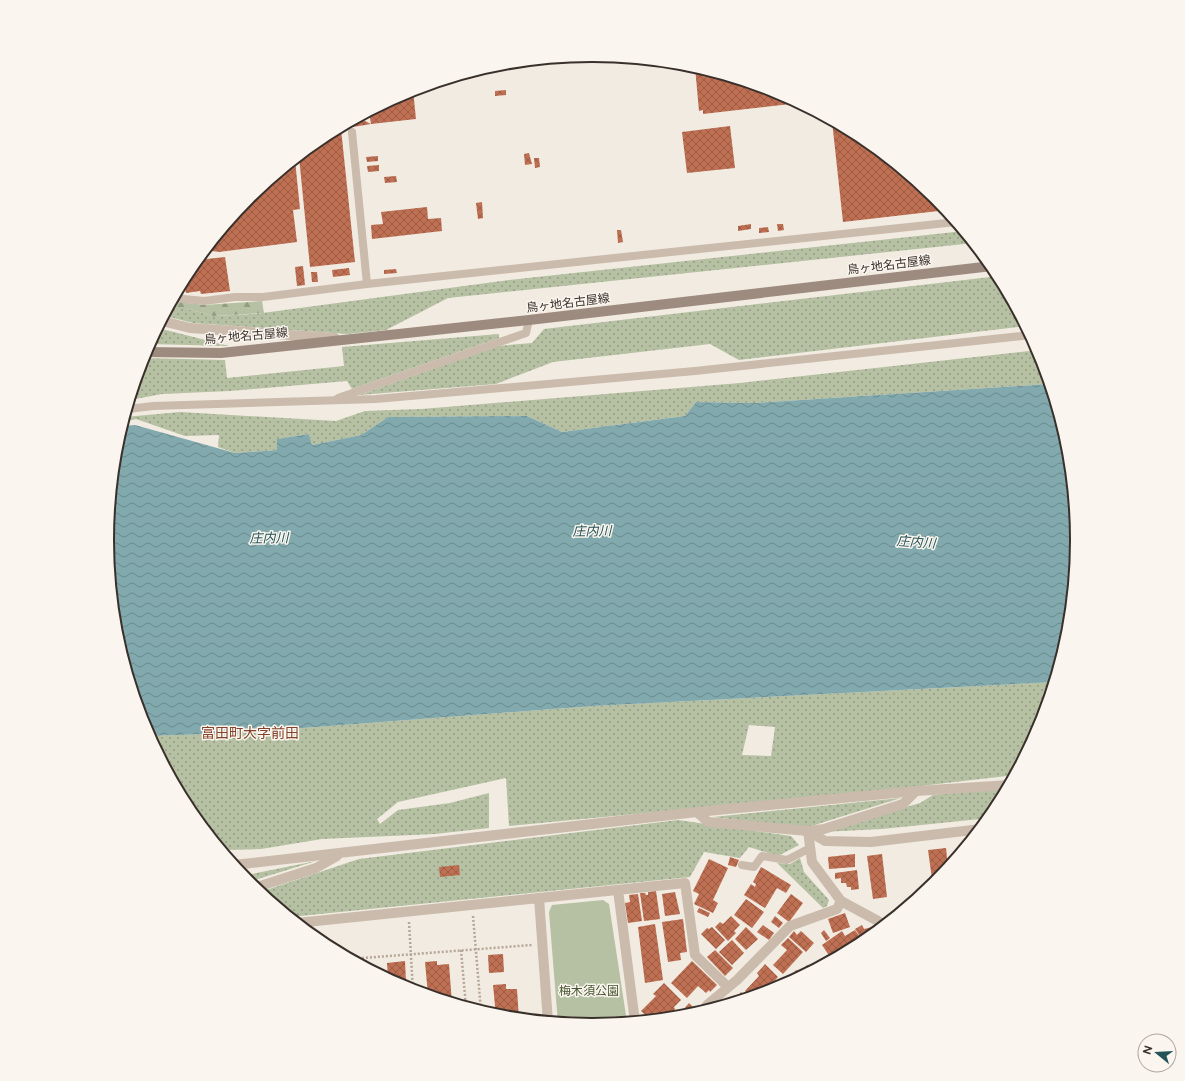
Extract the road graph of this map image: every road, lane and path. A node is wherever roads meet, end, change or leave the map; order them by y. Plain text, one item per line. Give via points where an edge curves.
1 (352, 132) dead end
2 (950, 223) edge
3 (984, 267) edge
4 (368, 284) junction
5 (180, 299) edge
6 (529, 320) junction
7 (167, 322) edge
8 (1025, 336) edge
9 (354, 339) junction
10 (152, 352) edge
11 (330, 401) junction
12 (133, 408) edge
13 (1004, 784) edge
14 (916, 791) junction
15 (697, 812) junction
16 (973, 830) edge
17 (808, 831) junction
18 (810, 848) junction
19 (342, 854) junction
20 (241, 864) edge
21 (742, 865) dead end
22 (261, 886) edge
23 (618, 890) junction
24 (539, 898) junction
25 (841, 901) junction
26 (472, 905) junction
27 (409, 912) junction
28 (304, 922) edge
29 (880, 923) edge
30 (542, 945) junction
31 (475, 949) junction
32 (462, 950) junction
33 (410, 954) junction
34 (359, 958) edge
35 (412, 984) edge
36 (728, 987) junction
37 (466, 1002) edge
38 (707, 1005) edge
39 (480, 1006) edge
40 (548, 1017) edge
41 (633, 1017) edge

1 - 4 lane
2 - 4 lane
3 - 6 main road, 鳥ヶ地名古屋線
4 - 5 lane via 264,297 204,301
6 - 9 main road, 鳥ヶ地名古屋線
6 - 11 lane via 526,332
7 - 9 street via 190,328
8 - 11 lane via 695,371
9 - 10 main road, 鳥ヶ地名古屋線 via 221,353
11 - 12 lane
13 - 14 street
14 - 15 street
14 - 17 street via 903,804 824,829
15 - 17 street via 708,822
15 - 19 street
16 - 17 street via 871,842 825,841
17 - 18 street
18 - 21 lane via 787,860 762,856 754,867
18 - 25 street via 812,862
19 - 20 street
19 - 22 street via 316,868
23 - 24 street
23 - 36 street via 685,883 695,955
23 - 41 street
24 - 26 street
24 - 30 street
25 - 29 street
25 - 36 street via 837,909 790,926
26 - 27 street
26 - 31 path
27 - 28 street
27 - 33 path
30 - 31 path
30 - 40 street
31 - 32 path
31 - 39 path
32 - 33 path
32 - 37 path
33 - 34 path
33 - 35 path
36 - 38 street

